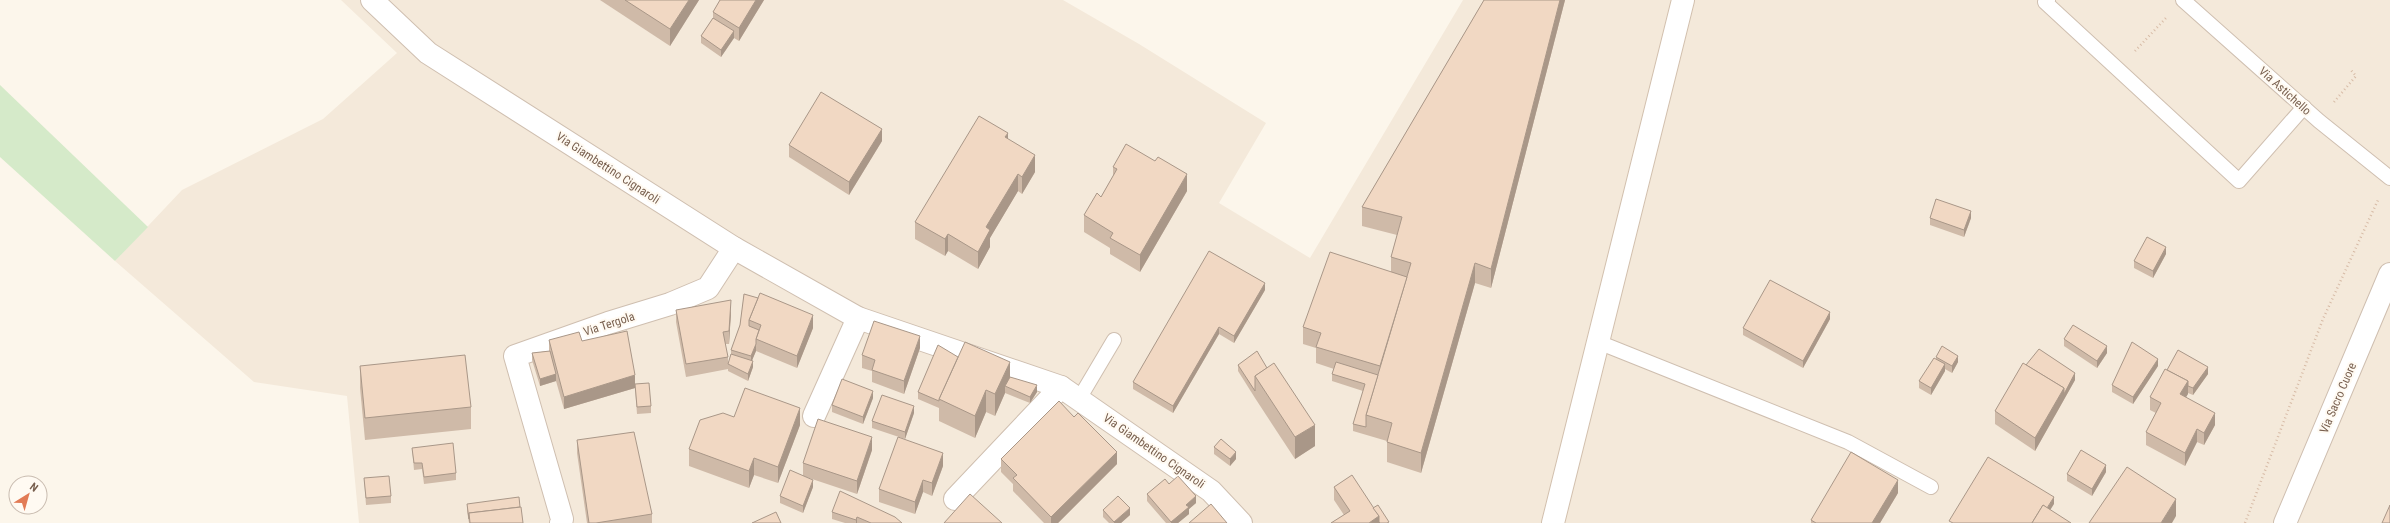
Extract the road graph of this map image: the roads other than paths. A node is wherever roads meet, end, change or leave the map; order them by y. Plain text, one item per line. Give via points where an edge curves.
1 (372, 0) edge
2 (1683, 0) edge
3 (2048, 0) edge
4 (2183, 0) edge
5 (2304, 108) junction
6 (2389, 178) edge
7 (734, 248) junction
8 (2390, 274) edge
9 (858, 318) junction
10 (1114, 340) dead end
11 (1598, 342) junction
12 (1061, 387) junction
13 (1079, 399) junction
14 (814, 416) dead end
15 (1931, 487) dead end
16 (955, 499) dead end
17 (562, 523) edge
18 (1241, 523) edge
19 (1553, 523) edge
20 (2285, 523) edge

1 - 7 street, Via Giambettino Cignaroli via 428,53
2 - 11 street
3 - 5 lane via 2045,2 2239,181
4 - 5 lane, Via Astichello
5 - 6 lane, Via Astichello
7 - 9 street, Via Giambettino Cignaroli
7 - 17 street, Via Tergola via 708,288 670,304 515,356
8 - 20 street, Via Sacro Cuore
9 - 12 street, Via Giambettino Cignaroli
9 - 14 street
10 - 13 lane
11 - 15 lane via 1848,442
11 - 19 street
12 - 13 street, Via Giambettino Cignaroli
12 - 16 street
13 - 18 street, Via Giambettino Cignaroli via 1212,491

